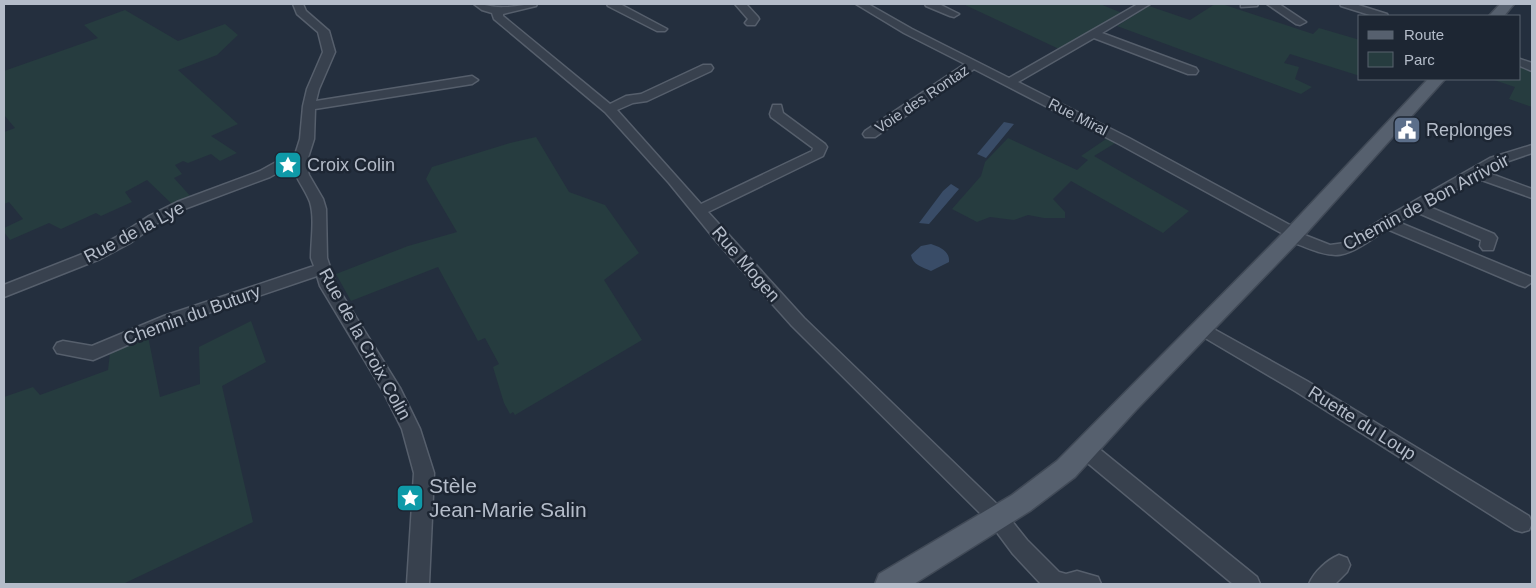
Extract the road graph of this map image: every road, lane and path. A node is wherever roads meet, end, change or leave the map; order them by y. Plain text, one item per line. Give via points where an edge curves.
1 (298, 4) edge
2 (479, 4) edge
3 (532, 4) edge
4 (612, 4) edge
5 (740, 4) edge
6 (884, 4) edge
7 (930, 4) edge
8 (1145, 4) edge
9 (1272, 4) edge
10 (1345, 4) edge
11 (1507, 4) edge
12 (866, 7) edge
13 (497, 12) junction
14 (954, 14) dead end
15 (1379, 15) edge
16 (1497, 15) edge
17 (1300, 22) dead end
18 (751, 23) dead end
19 (661, 29) dead end
20 (1094, 34) junction
21 (973, 64) junction
22 (707, 68) dead end
23 (1192, 71) dead end
24 (472, 80) dead end
25 (1436, 80) edge
26 (1010, 82) junction
27 (309, 106) junction
28 (777, 108) dead end
29 (609, 109) junction
30 (870, 134) dead end
31 (1532, 149) edge
32 (823, 160) dead end
33 (300, 163) junction
34 (1477, 173) junction
35 (1532, 194) edge
36 (1415, 206) junction
37 (703, 214) junction
38 (1386, 223) junction
39 (1293, 235) junction
40 (1488, 246) dead end
41 (321, 269) junction
42 (1525, 281) dead end
43 (4, 291) edge
44 (1201, 328) junction
45 (63, 348) dead end
46 (1085, 449) junction
47 (997, 517) junction
48 (1522, 523) dead end
49 (1339, 564) dead end
50 (418, 584) edge
51 (889, 584) edge
52 (1066, 584) edge
53 (1090, 584) edge
54 (1249, 584) edge
55 (1320, 584) edge

1 - 27 street via 301,12 323,32 329,52
2 - 13 street
3 - 13 street
4 - 19 street
5 - 18 street via 754,19
6 - 12 street
7 - 14 street
8 - 20 street
9 - 17 street
10 - 15 street
11 - 16 main road
12 - 21 street, Rue Miral
13 - 29 street, Rue Mogen via 498,17
20 - 23 street
20 - 26 street
21 - 26 street, Rue Miral
21 - 30 street, Voie des Rontaz
22 - 29 street via 643,98 630,99
24 - 27 street
25 - 39 main road
26 - 39 street, Rue Miral
27 - 33 street via 307,139
28 - 37 street via 776,114 820,148 818,153
29 - 37 street, Rue Mogen
31 - 34 street, Chemin de Bon Arrivoir via 1495,161
32 - 37 street
33 - 41 street, Rue de la Croix Colin via 319,209
33 - 43 street, Rue de la Lye via 283,164 182,206 95,255
34 - 35 street
34 - 36 street, Chemin de Bon Arrivoir
36 - 38 street, Chemin de Bon Arrivoir
36 - 40 street via 1489,238
37 - 47 street, Rue Mogen via 824,348
38 - 39 street, Chemin de Bon Arrivoir via 1358,243 1336,251 1318,248
38 - 42 street
39 - 44 main road
41 - 45 street, Chemin du Butury via 170,320 93,354
41 - 50 street, Rue de la Croix Colin via 412,429 424,473
44 - 46 main road
44 - 48 street, Ruette du Loup via 1310,391
46 - 47 main road via 1042,489
46 - 54 street
47 - 51 main road
47 - 52 street, Rue Mogen via 1020,548 1044,572 1059,584
49 - 55 street
52 - 53 street via 1077,581

